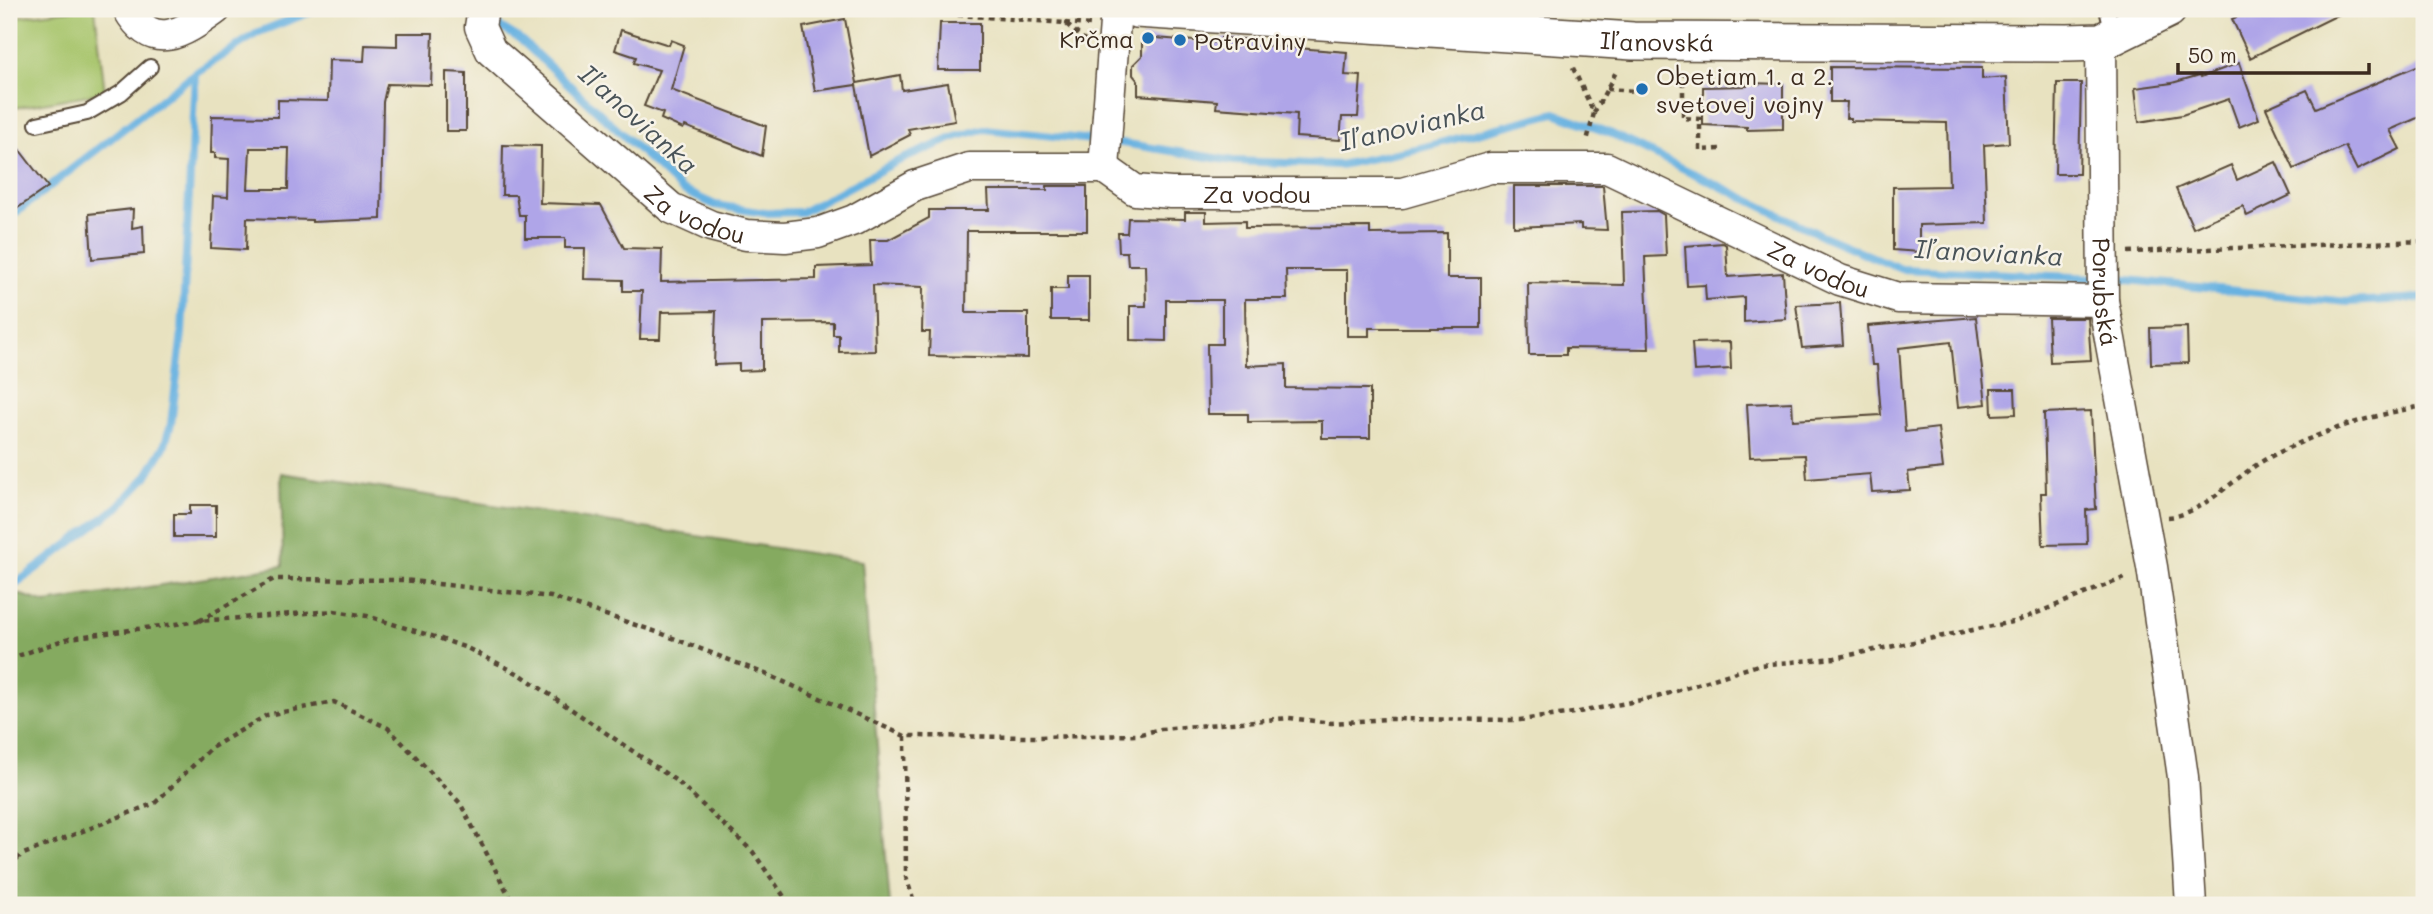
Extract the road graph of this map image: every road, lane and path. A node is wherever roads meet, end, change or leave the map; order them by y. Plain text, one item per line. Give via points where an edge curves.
1 (128, 9) edge
2 (216, 9) edge
3 (878, 9) edge
4 (1116, 9) edge
5 (1136, 9) edge
6 (2211, 9) edge
7 (2178, 15) edge
8 (482, 18) edge
9 (2107, 29) edge
10 (1091, 49) dead end
11 (1583, 61) dead end
12 (1608, 63) dead end
13 (1682, 63) dead end
14 (150, 67) dead end
15 (1607, 89) junction
16 (1636, 91) dead end
17 (1594, 115) junction
18 (37, 124) dead end
19 (1587, 141) dead end
20 (1722, 149) dead end
21 (1106, 153) junction
22 (2424, 241) edge
23 (2103, 278) junction
24 (2424, 406) edge
25 (2145, 526) junction
26 (2152, 567) junction
27 (199, 621) junction
28 (9, 659) edge
29 (905, 736) junction
30 (9, 866) edge
31 (514, 905) edge
32 (790, 905) edge
33 (915, 905) edge
34 (2191, 905) edge

1 - 2 street via 145,29 161,36 184,32
3 - 10 path via 1065,23 1080,33
4 - 21 street
5 - 9 street, Iľanovská via 1683,43
6 - 7 path
7 - 9 street, Iľanovská
8 - 21 street, Za vodou via 491,51 655,195 691,218 746,235 818,233 854,220 915,186 969,168
9 - 23 street, Porubská
11 - 17 path via 1570,61
12 - 15 path via 1621,63
13 - 20 path via 1683,118 1700,118 1700,150
14 - 18 lane via 121,93 87,113
15 - 16 path
15 - 17 path
17 - 19 path
21 - 23 street, Za vodou via 1135,190 1212,193 1402,193 1490,168 1607,168 1840,280 1898,298
22 - 23 path
23 - 25 street, Porubská
24 - 25 path via 2377,416 2298,444 2268,458 2178,517
25 - 26 street, Porubská
26 - 29 path via 2017,621 1835,658 1758,665 1657,697 1520,720 1332,723 1289,718 1137,735
26 - 34 street, Porubská via 2183,777
27 - 28 path via 69,638
27 - 29 path via 274,579 404,580 551,597 773,677
27 - 32 path via 334,611 367,616 467,648 547,691 678,782 753,852
29 - 33 path via 906,877
30 - 31 path via 21,855 155,803 211,748 267,715 334,702 388,728 460,803

